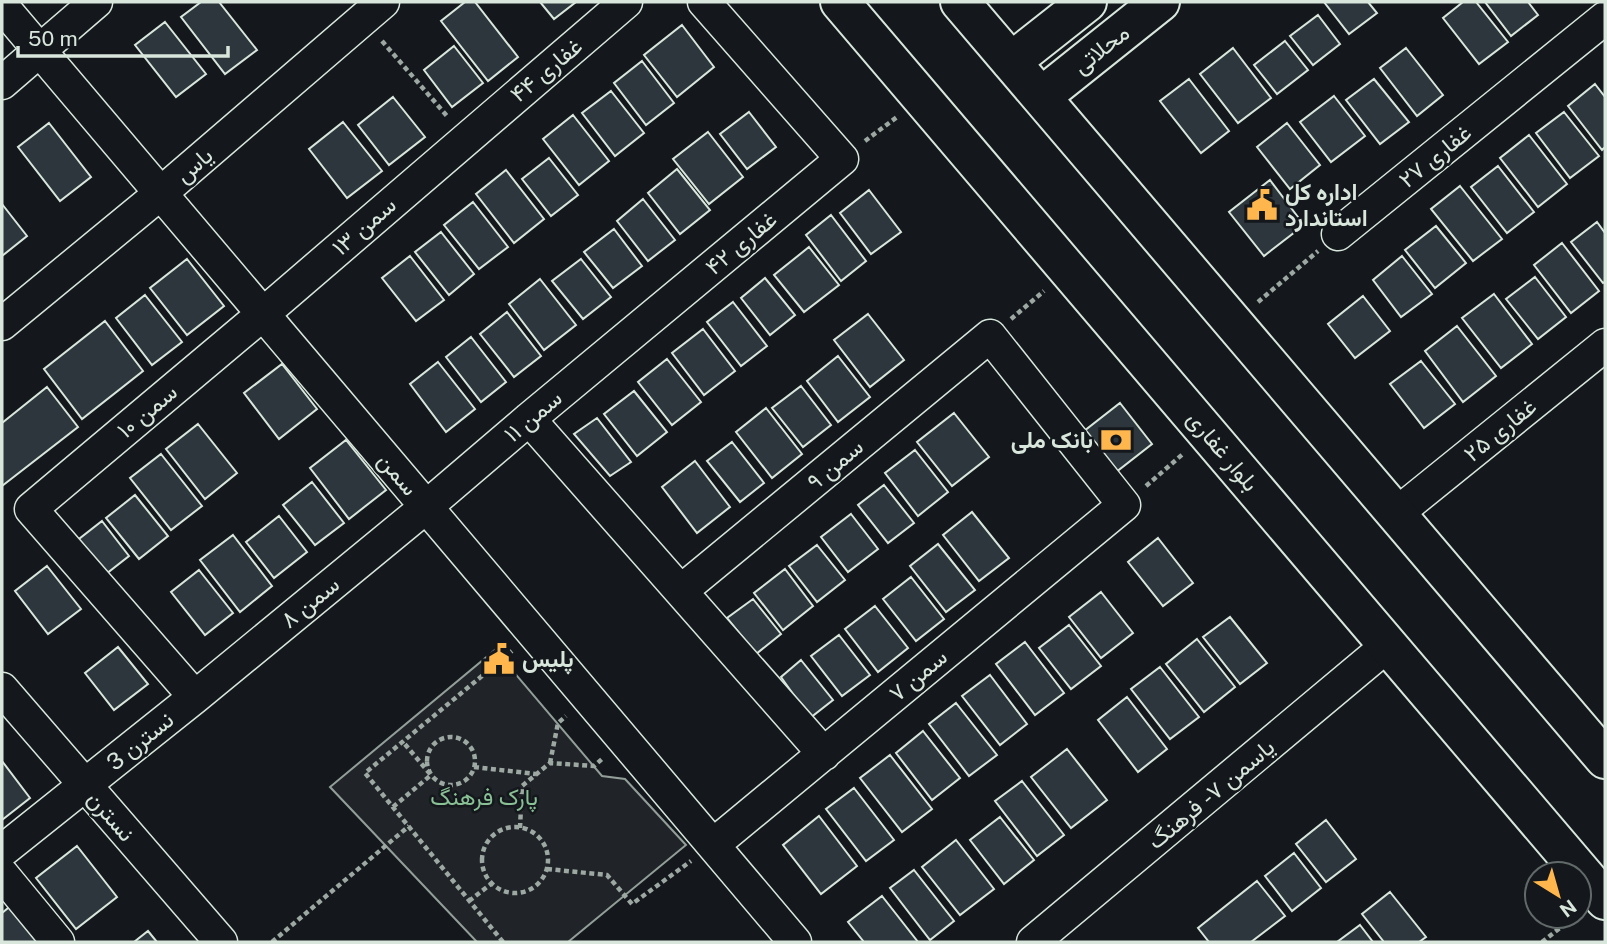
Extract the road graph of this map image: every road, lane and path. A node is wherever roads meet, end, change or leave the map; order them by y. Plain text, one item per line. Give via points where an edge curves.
1 (96, 2) edge
2 (626, 2) edge
3 (704, 2) edge
4 (841, 2) edge
5 (960, 2) edge
6 (1160, 2) edge
7 (2, 6) edge
8 (1067, 8) edge
9 (373, 11) edge
10 (1605, 18) edge
11 (40, 50) junction
12 (1011, 62) junction
13 (2, 83) edge
14 (1041, 97) junction
15 (923, 98) junction
16 (466, 138) junction
17 (842, 159) junction
18 (161, 193) junction
19 (1338, 234) joint
20 (1069, 270) junction
21 (262, 314) junction
22 (1233, 323) junction
23 (2, 324) edge
24 (641, 327) joint
25 (990, 336) junction
26 (1605, 345) edge
27 (529, 419) junction
28 (1208, 433) junction
29 (1124, 505) junction
30 (426, 507) junction
31 (1396, 514) junction
32 (681, 591) junction
33 (1388, 645) junction
34 (521, 659) dead end
35 (2, 689) edge
36 (195, 697) junction
37 (587, 697) junction
38 (623, 740) junction
39 (403, 742) junction
40 (824, 754) junction
41 (1605, 759) edge
42 (550, 763) junction
43 (474, 767) junction
44 (537, 774) junction
45 (430, 775) junction
46 (85, 786) junction
47 (393, 807) junction
48 (409, 826) junction
49 (520, 828) junction
50 (713, 845) junction
51 (2, 851) edge
52 (547, 869) junction
53 (2, 874) edge
54 (491, 884) junction
55 (1605, 900) edge
56 (469, 901) junction
57 (1557, 930) edge
58 (58, 942) edge
59 (221, 942) edge
60 (272, 942) edge
61 (503, 942) edge
62 (795, 942) edge
63 (1033, 942) edge
64 (1542, 942) edge

1 - 11 street
2 - 16 street, غفاری ۴۴
3 - 17 street
4 - 15 main road, بلوار غفاری
5 - 12 main road
6 - 14 main road, محلاتی
7 - 11 street, سمن
8 - 12 main road, محلاتی
9 - 16 path
9 - 18 street, یاس
10 - 19 street, غفاری ۲۷
11 - 13 street
11 - 18 street, سمن
12 - 14 main road
14 - 22 main road
15 - 17 path
15 - 20 main road, بلوار غفاری
16 - 21 street, سمن ۱۳
17 - 24 street, غفاری ۴۲
18 - 21 street, سمن
18 - 23 street, یاس
19 - 22 path
20 - 25 path
20 - 28 main road, بلوار غفاری
21 - 30 street, سمن
21 - 36 street, سمن ۱۰ via 31,509
22 - 31 main road
24 - 27 street, سمن ۱۱
25 - 29 street
25 - 32 street, سمن ۹
26 - 31 street, غفاری ۲۵
27 - 30 street, سمن ۱۱
27 - 32 street
28 - 29 path
28 - 33 main road, بلوار غفاری
29 - 40 street, سمن ۷
30 - 36 street, سمن ۸
30 - 37 street, سمن
31 - 41 main road
32 - 40 street
33 - 55 main road, بلوار غفاری
33 - 63 street, یاسمن ۷ - فرهنگ
34 - 39 path via 513,650
35 - 46 street, نسترن
36 - 46 street, نسترن 3
37 - 38 street, سمن
37 - 42 path via 558,723
38 - 42 path via 593,766
38 - 50 street, سمن
39 - 45 path
39 - 47 path via 365,773
40 - 50 street, سمن ۷
42 - 44 path
43 - 44 path
43 - 45 path via 459,784 443,784
43 - 45 path via 469,744 446,737 428,751
44 - 49 path via 522,786
45 - 47 path
46 - 51 street, نسترن 3
46 - 59 street, نسترن
47 - 48 path
48 - 56 path
48 - 60 path
49 - 52 path via 531,831 546,847
49 - 54 path via 500,831 485,846 482,867
50 - 52 path via 632,904 607,875
50 - 62 street, سمن
52 - 54 path via 543,879 525,892 513,894
53 - 58 street
54 - 56 path
56 - 61 path
57 - 64 path

